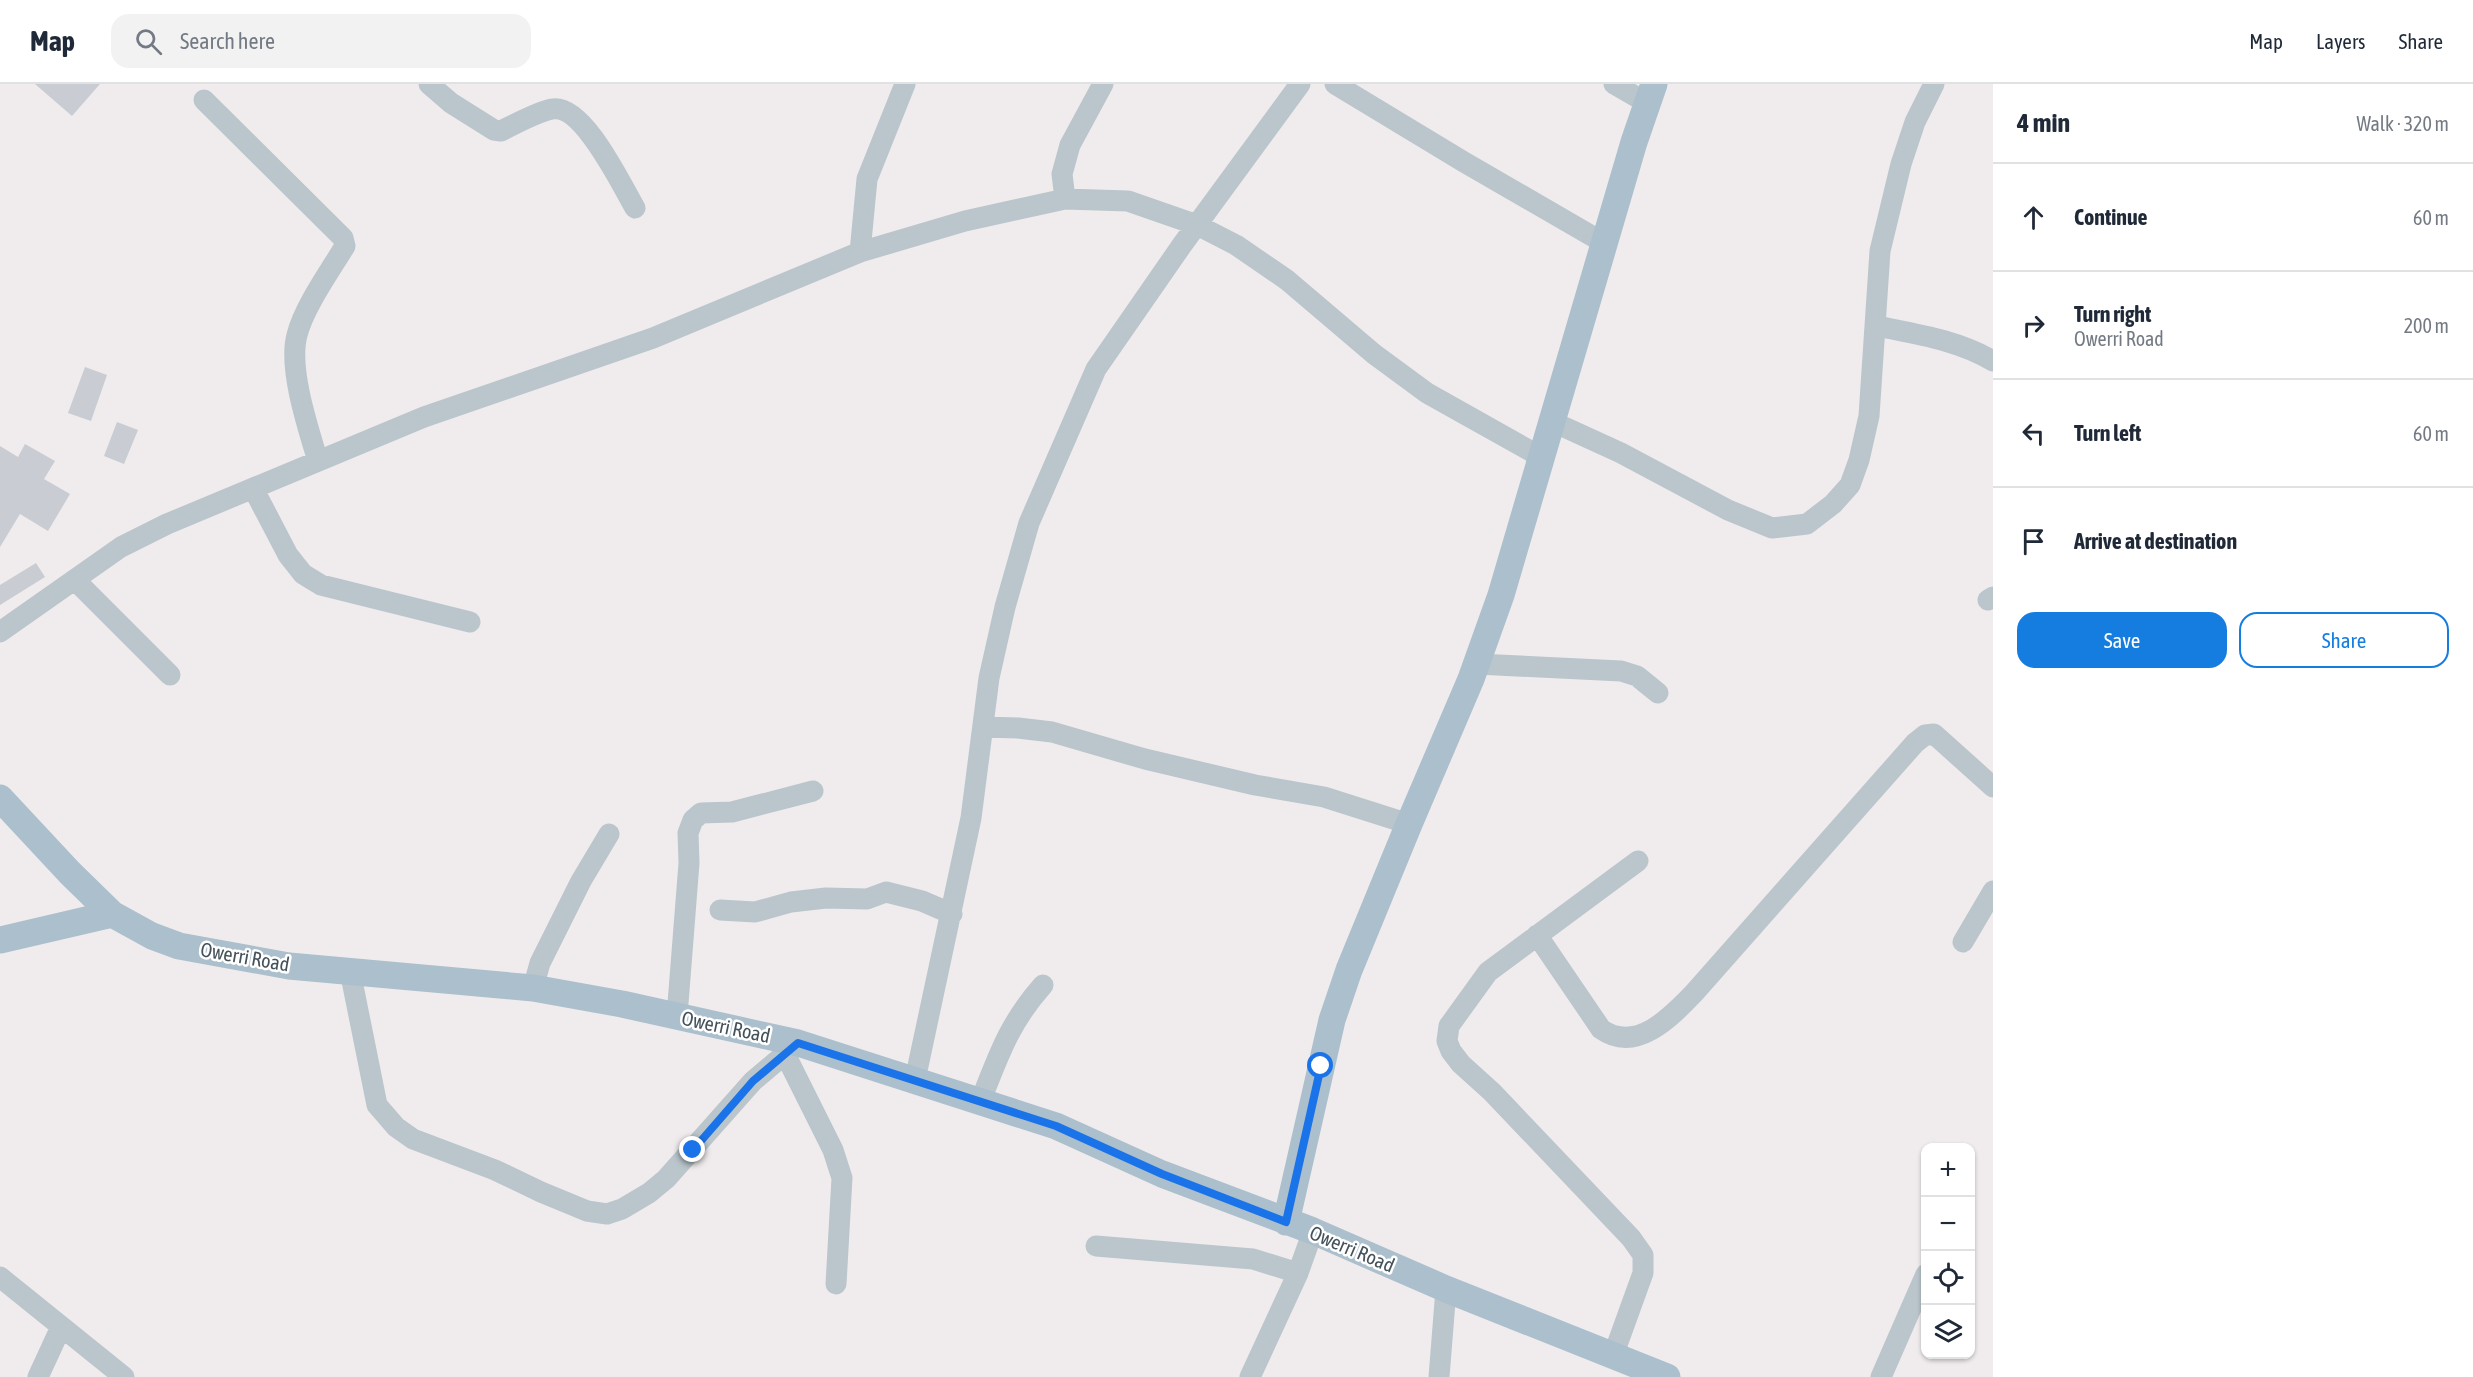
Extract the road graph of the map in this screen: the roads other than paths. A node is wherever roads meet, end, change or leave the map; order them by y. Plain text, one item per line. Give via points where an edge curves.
1 (429, 84) edge
2 (905, 84) edge
3 (1103, 84) edge
4 (1300, 84) edge
5 (1335, 84) edge
6 (1614, 84) edge
7 (1934, 84) edge
8 (1650, 94) edge
9 (204, 100) dead end
10 (1065, 199) junction
11 (635, 208) dead end
12 (1197, 225) junction
13 (1604, 243) junction
14 (860, 252) junction
15 (1877, 326) junction
16 (1993, 361) edge
17 (1551, 421) junction
18 (1541, 457) junction
19 (318, 461) junction
20 (253, 488) junction
21 (75, 580) junction
22 (471, 622) dead end
23 (0, 632) edge
24 (1476, 664) junction
25 (170, 675) dead end
26 (1658, 693) dead end
27 (983, 727) junction
28 (1993, 787) edge
29 (813, 791) dead end
30 (0, 798) edge
31 (1408, 824) junction
32 (609, 834) dead end
33 (1638, 861) dead end
34 (1993, 891) edge
35 (720, 910) dead end
36 (112, 914) junction
37 (952, 914) junction
38 (1538, 935) junction
39 (0, 940) edge
40 (1963, 942) dead end
41 (350, 971) junction
42 (1043, 985) dead end
43 (533, 988) junction
44 (677, 1016) junction
45 (792, 1049) junction
46 (915, 1080) junction
47 (981, 1100) junction
48 (1286, 1222) junction
49 (1313, 1231) junction
50 (1096, 1246) dead end
51 (1298, 1273) junction
52 (0, 1277) edge
53 (836, 1284) dead end
54 (1921, 1285) edge
55 (1446, 1289) junction
56 (61, 1327) junction
57 (1613, 1356) junction
58 (38, 1377) edge
59 (124, 1377) edge
60 (1250, 1377) edge
61 (1438, 1377) edge
62 (1667, 1377) edge
63 (1881, 1377) edge

1 - 11 street via 494,130 501,131 552,109 571,113 590,132
2 - 14 street via 867,180
3 - 10 street via 1070,146 1062,174
4 - 12 street
5 - 13 street
6 - 8 street
7 - 15 street via 1915,122 1901,164 1880,251
8 - 13 main road
9 - 19 street via 343,238 345,246 315,294 297,333 295,349 307,424
10 - 12 street via 1128,201
10 - 14 street via 965,221
12 - 18 street via 1236,245 1287,280 1427,393
12 - 27 street via 1096,369 1033,513 1005,607
13 - 17 main road
14 - 19 street via 653,338 424,417
15 - 16 street via 1948,341
15 - 17 street via 1869,416 1859,460 1850,485 1807,524 1772,528
17 - 18 main road
18 - 24 main road via 1501,595
19 - 20 street
20 - 21 street via 130,543
20 - 22 street via 288,555 303,574 321,585
21 - 23 street
21 - 25 street
24 - 26 street via 1621,671 1637,676
24 - 31 main road
27 - 31 street via 1052,732 1145,759 1324,797
27 - 37 street via 971,818
28 - 38 street via 1934,734 1925,735 1680,1008 1665,1023 1634,1037 1612,1037 1601,1029
29 - 44 street via 732,812 701,813 693,820 688,833
30 - 36 main road, Owerri Road
31 - 48 main road via 1332,1020
32 - 43 street via 540,963
33 - 38 street
34 - 40 street
35 - 37 street via 755,912 790,902 867,899 886,892
36 - 39 main road
36 - 41 main road, Owerri Road via 179,946 289,966
37 - 46 street
38 - 57 street via 1488,972 1449,1026 1447,1041 1461,1064 1492,1092 1643,1255 1642,1273
41 - 43 main road, Owerri Road
41 - 45 street via 377,1105 396,1127 412,1139 587,1210 607,1214 649,1193 666,1179 753,1081
42 - 47 street via 1023,1008 1003,1042
43 - 44 main road, Owerri Road
44 - 45 main road, Owerri Road
45 - 46 main road, Owerri Road
45 - 53 street via 842,1178
46 - 47 main road, Owerri Road
47 - 48 main road, Owerri Road via 1056,1126 1162,1174
48 - 49 main road, Owerri Road
49 - 51 street
49 - 55 main road, Owerri Road
50 - 51 street via 1236,1256
51 - 60 street
52 - 56 street
54 - 63 street
55 - 57 main road, Owerri Road
55 - 61 street
56 - 58 street
56 - 59 street
57 - 62 main road, Owerri Road

